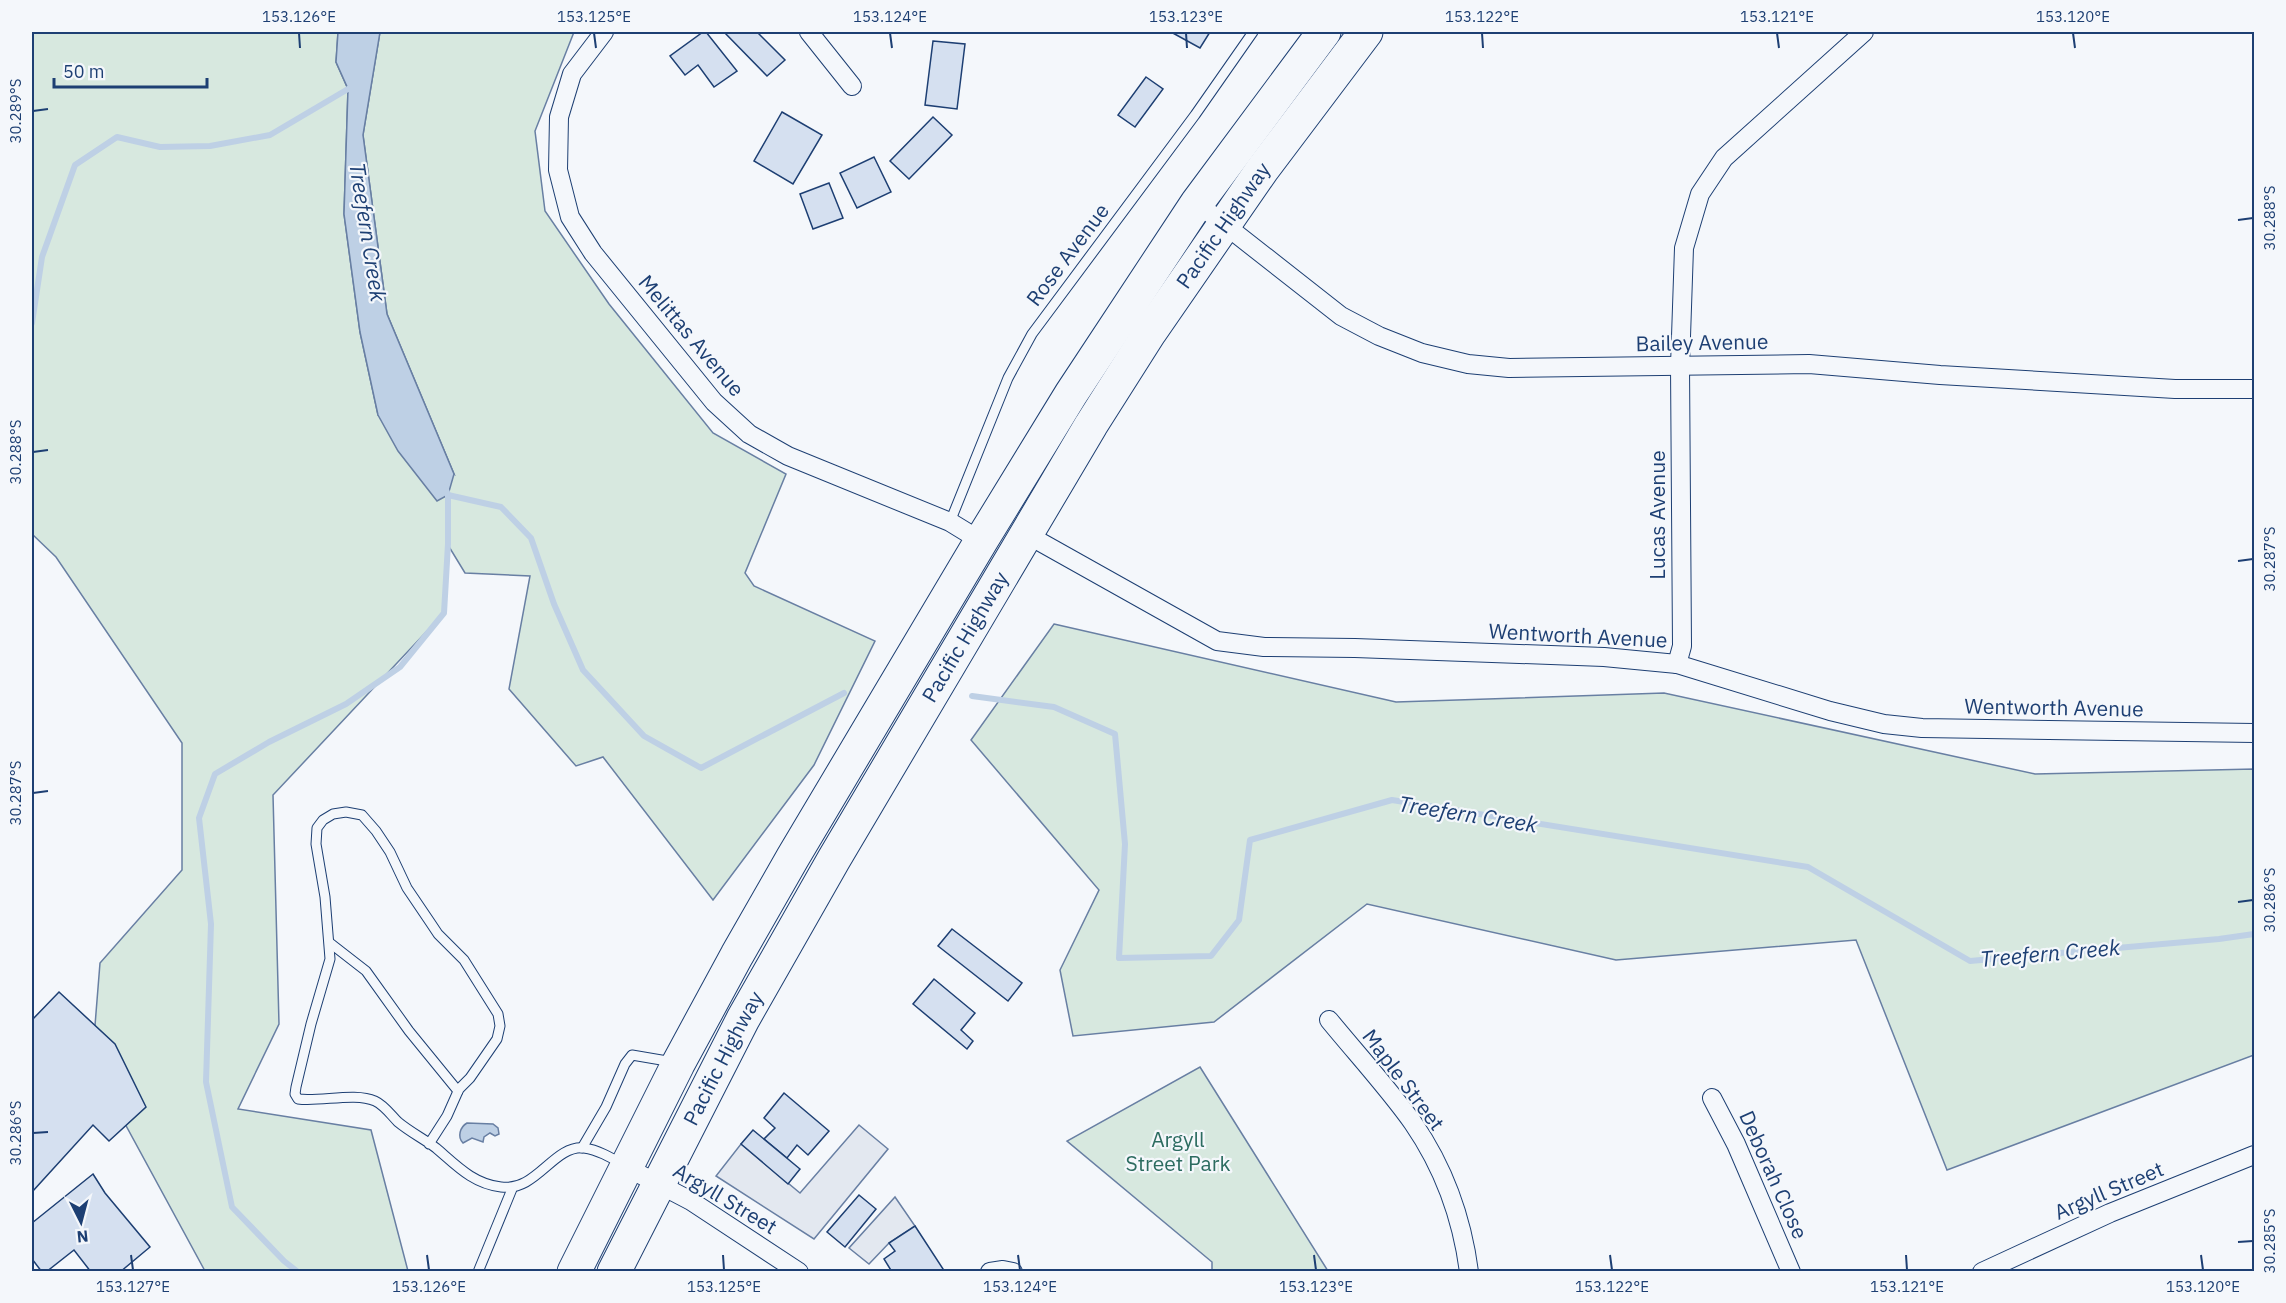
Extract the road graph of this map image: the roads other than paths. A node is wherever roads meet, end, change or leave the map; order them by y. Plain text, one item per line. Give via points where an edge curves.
1 (604, 32) edge
2 (809, 32) edge
3 (1253, 32) edge
4 (1324, 32) edge
5 (1366, 32) edge
6 (1864, 32) edge
7 (852, 86) dead end
8 (1197, 203) junction
9 (1225, 223) junction
10 (1680, 366) junction
11 (2254, 389) edge
12 (950, 522) junction
13 (1026, 534) junction
14 (981, 541) junction
15 (1677, 664) junction
16 (2254, 733) edge
17 (330, 943) junction
18 (1329, 1020) dead end
19 (678, 1064) junction
20 (458, 1091) junction
21 (1712, 1098) dead end
22 (429, 1144) junction
23 (582, 1148) junction
24 (2254, 1155) edge
25 (626, 1167) junction
26 (657, 1184) junction
27 (512, 1189) junction
28 (478, 1272) edge
29 (574, 1272) edge
30 (614, 1272) edge
31 (799, 1272) edge
32 (990, 1272) edge
33 (1013, 1272) edge
34 (1469, 1272) edge
35 (1791, 1272) edge
36 (1982, 1272) edge

1 - 12 street, Melittas Avenue via 572,74 559,117 558,170 570,218 593,253 714,402 749,434 788,456
2 - 7 street
3 - 12 lane, Rose Avenue via 1032,334 1008,378
4 - 8 highway, Pacific Highway
5 - 9 highway, Pacific Highway
6 - 10 street, Lucas Avenue via 1724,158 1700,194 1684,248
8 - 9 street, Bailey Avenue
8 - 14 highway, Pacific Highway via 1071,394
9 - 10 street, Bailey Avenue via 1341,316 1422,352 1468,364 1509,368
9 - 13 highway, Pacific Highway via 1138,351
10 - 11 street, Bailey Avenue via 1809,364 2164,388
10 - 15 street, Lucas Avenue via 1682,646
12 - 14 street, Melittas Avenue
13 - 15 street, Wentworth Avenue via 1217,641 1264,647 1604,657
13 - 26 highway, Pacific Highway via 834,859
14 - 19 highway, Pacific Highway via 793,856
15 - 16 street, Wentworth Avenue via 1884,724 1922,728
17 - 20 lane via 366,971
17 - 20 lane via 318,864 317,828 333,814 346,812 362,815 376,831 429,922 464,960 498,1014 497,1039
17 - 22 lane via 326,978 295,1094 298,1099 364,1097 377,1101
18 - 34 street, Maple Street via 1413,1123 1444,1178 1462,1231
19 - 23 lane via 632,1055
19 - 25 highway, Pacific Highway
20 - 22 lane
21 - 35 street, Deborah Close
22 - 27 lane via 475,1180
23 - 25 lane via 601,1152
23 - 27 lane
24 - 36 street, Argyll Street via 2110,1213
25 - 26 street, Argyll Street
25 - 29 highway, Pacific Highway
26 - 30 highway, Pacific Highway
26 - 31 street, Argyll Street via 691,1201
27 - 28 lane
32 - 33 street

